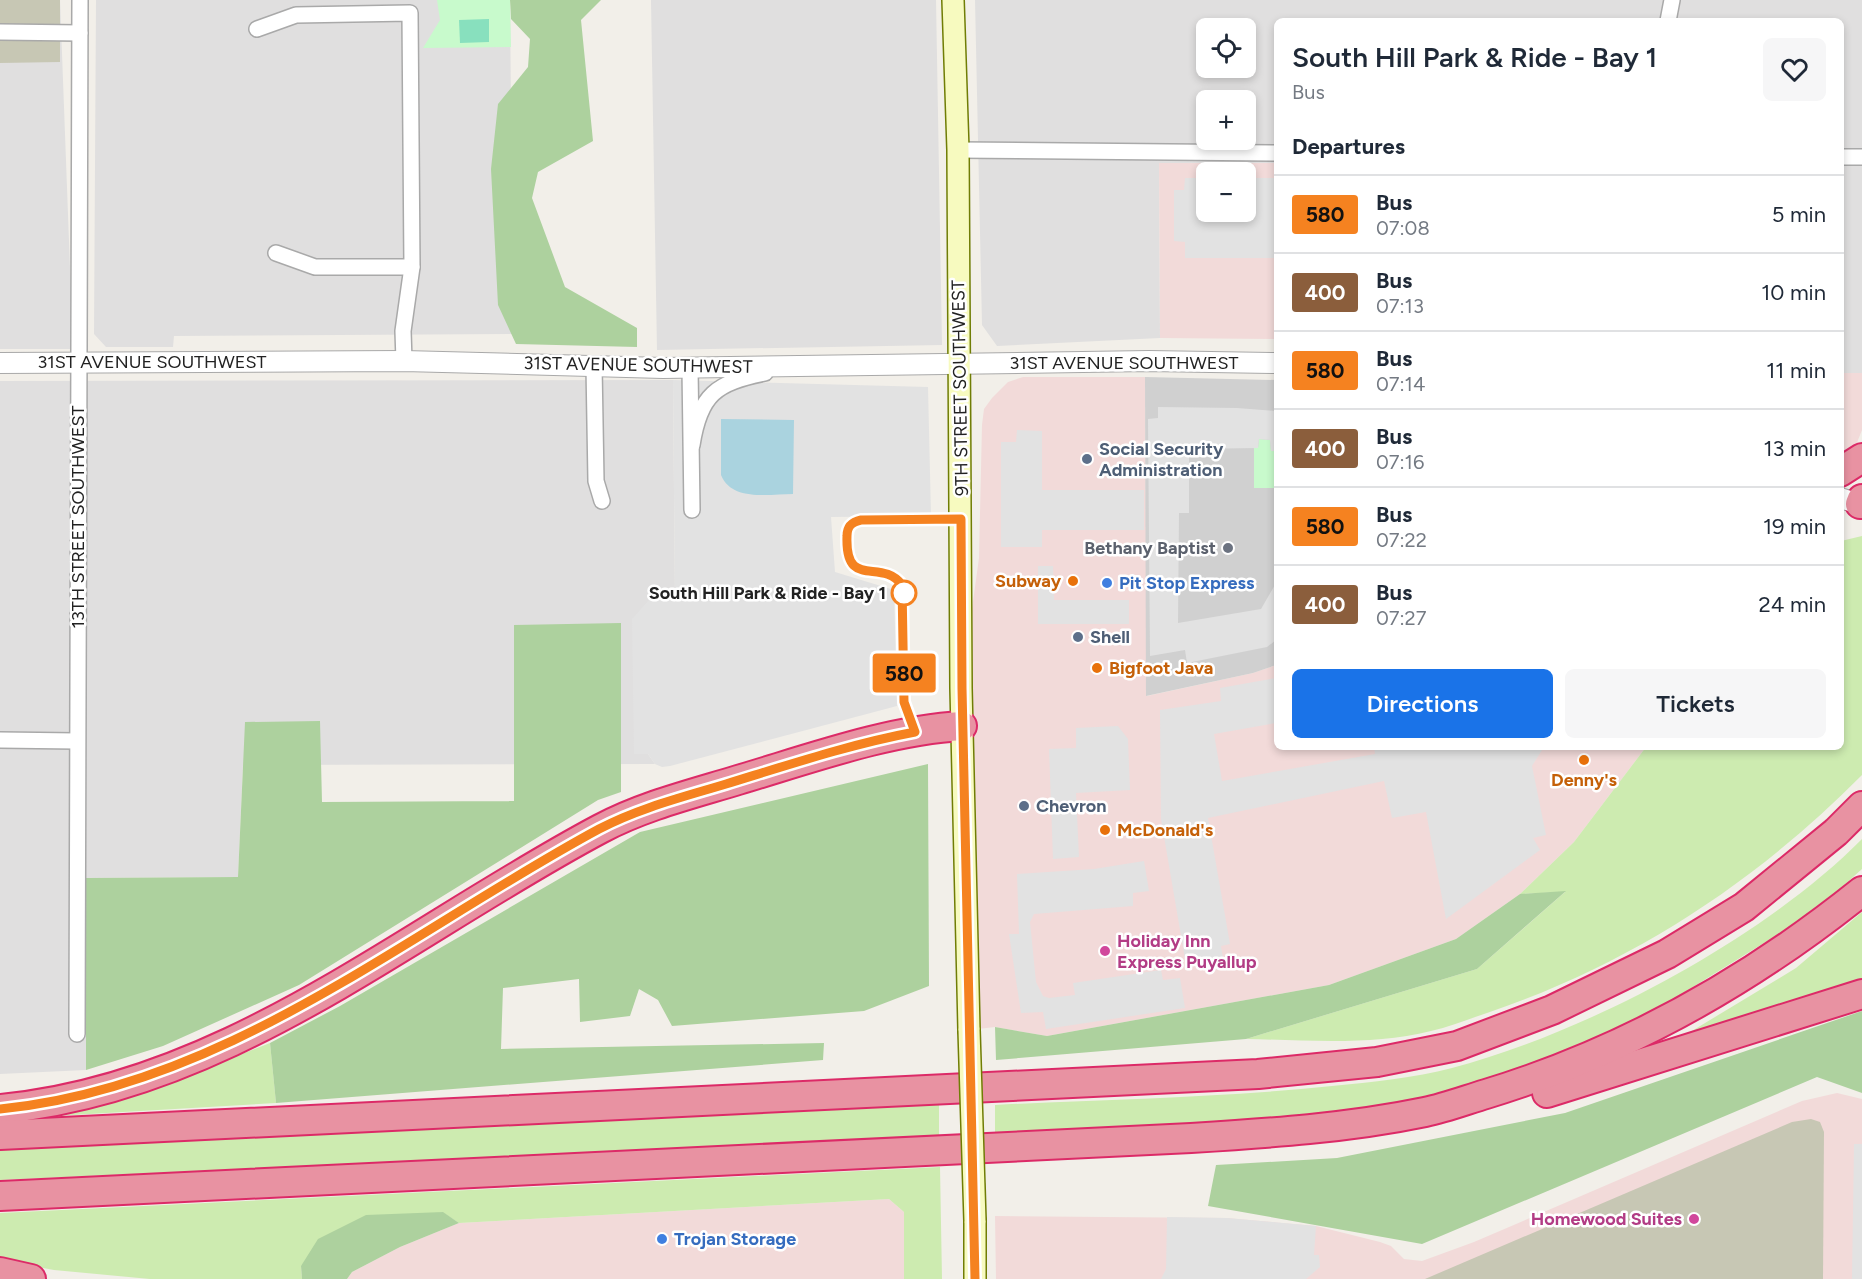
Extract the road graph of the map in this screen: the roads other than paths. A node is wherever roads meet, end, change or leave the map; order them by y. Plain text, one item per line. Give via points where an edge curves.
1 (80, 0) edge
2 (952, 0) edge
3 (1672, 0) edge
4 (1669, 18) edge
5 (256, 29) dead end
6 (0, 32) edge
7 (80, 33) junction
8 (958, 150) junction
9 (1274, 153) edge
10 (1844, 157) edge
11 (1862, 158) edge
12 (276, 253) dead end
13 (412, 267) junction
14 (404, 361) junction
15 (0, 363) edge
16 (80, 363) junction
17 (958, 363) junction
18 (1274, 363) edge
19 (594, 366) junction
20 (797, 366) junction
21 (690, 368) junction
22 (692, 445) junction
23 (1862, 458) edge
24 (1844, 469) edge
25 (602, 501) dead end
26 (692, 510) dead end
27 (962, 726) junction
28 (0, 740) edge
29 (76, 741) junction
30 (1862, 806) edge
31 (1862, 891) edge
32 (1862, 994) edge
33 (77, 1034) dead end
34 (0, 1109) edge
35 (1280, 1132) junction
36 (0, 1135) edge
37 (0, 1196) edge
38 (0, 1272) edge
39 (31, 1279) edge
40 (975, 1279) edge

1 - 7 street, 13TH STREET SOUTHWEST
2 - 8 main road, 9TH STREET SOUTHWEST
3 - 4 street
5 - 13 street via 296,15 410,13
6 - 7 street
7 - 16 street, 13TH STREET SOUTHWEST
8 - 9 street
8 - 17 main road, 9TH STREET SOUTHWEST
10 - 11 street
12 - 13 street via 315,267
13 - 14 street via 403,331
14 - 16 street, 31ST AVENUE SOUTHWEST
14 - 19 street, 31ST AVENUE SOUTHWEST
15 - 16 street, 31ST AVENUE SOUTHWEST
16 - 29 street, 13TH STREET SOUTHWEST
17 - 18 street, 31ST AVENUE SOUTHWEST
17 - 20 street, 31ST AVENUE SOUTHWEST
17 - 27 main road, 9TH STREET SOUTHWEST
19 - 21 street, 31ST AVENUE SOUTHWEST
19 - 25 street via 596,481
20 - 21 street, 31ST AVENUE SOUTHWEST
20 - 22 street via 745,377 717,388 703,404
21 - 22 street
22 - 26 street
23 - 24 highway
27 - 34 highway via 905,734 806,760 636,812 561,851 290,1012 186,1061 94,1092
27 - 40 main road, 9TH STREET SOUTHWEST, bridge
28 - 29 street
29 - 33 street, 13TH STREET SOUTHWEST
30 - 36 highway via 1744,907 1667,954 1552,1010 1457,1046 1377,1062 1258,1074
31 - 35 highway via 1768,962 1674,1017 1570,1066 1428,1112 1358,1125
32 - 35 highway via 1509,1104 1401,1127 1308,1136
35 - 37 highway
38 - 39 highway

